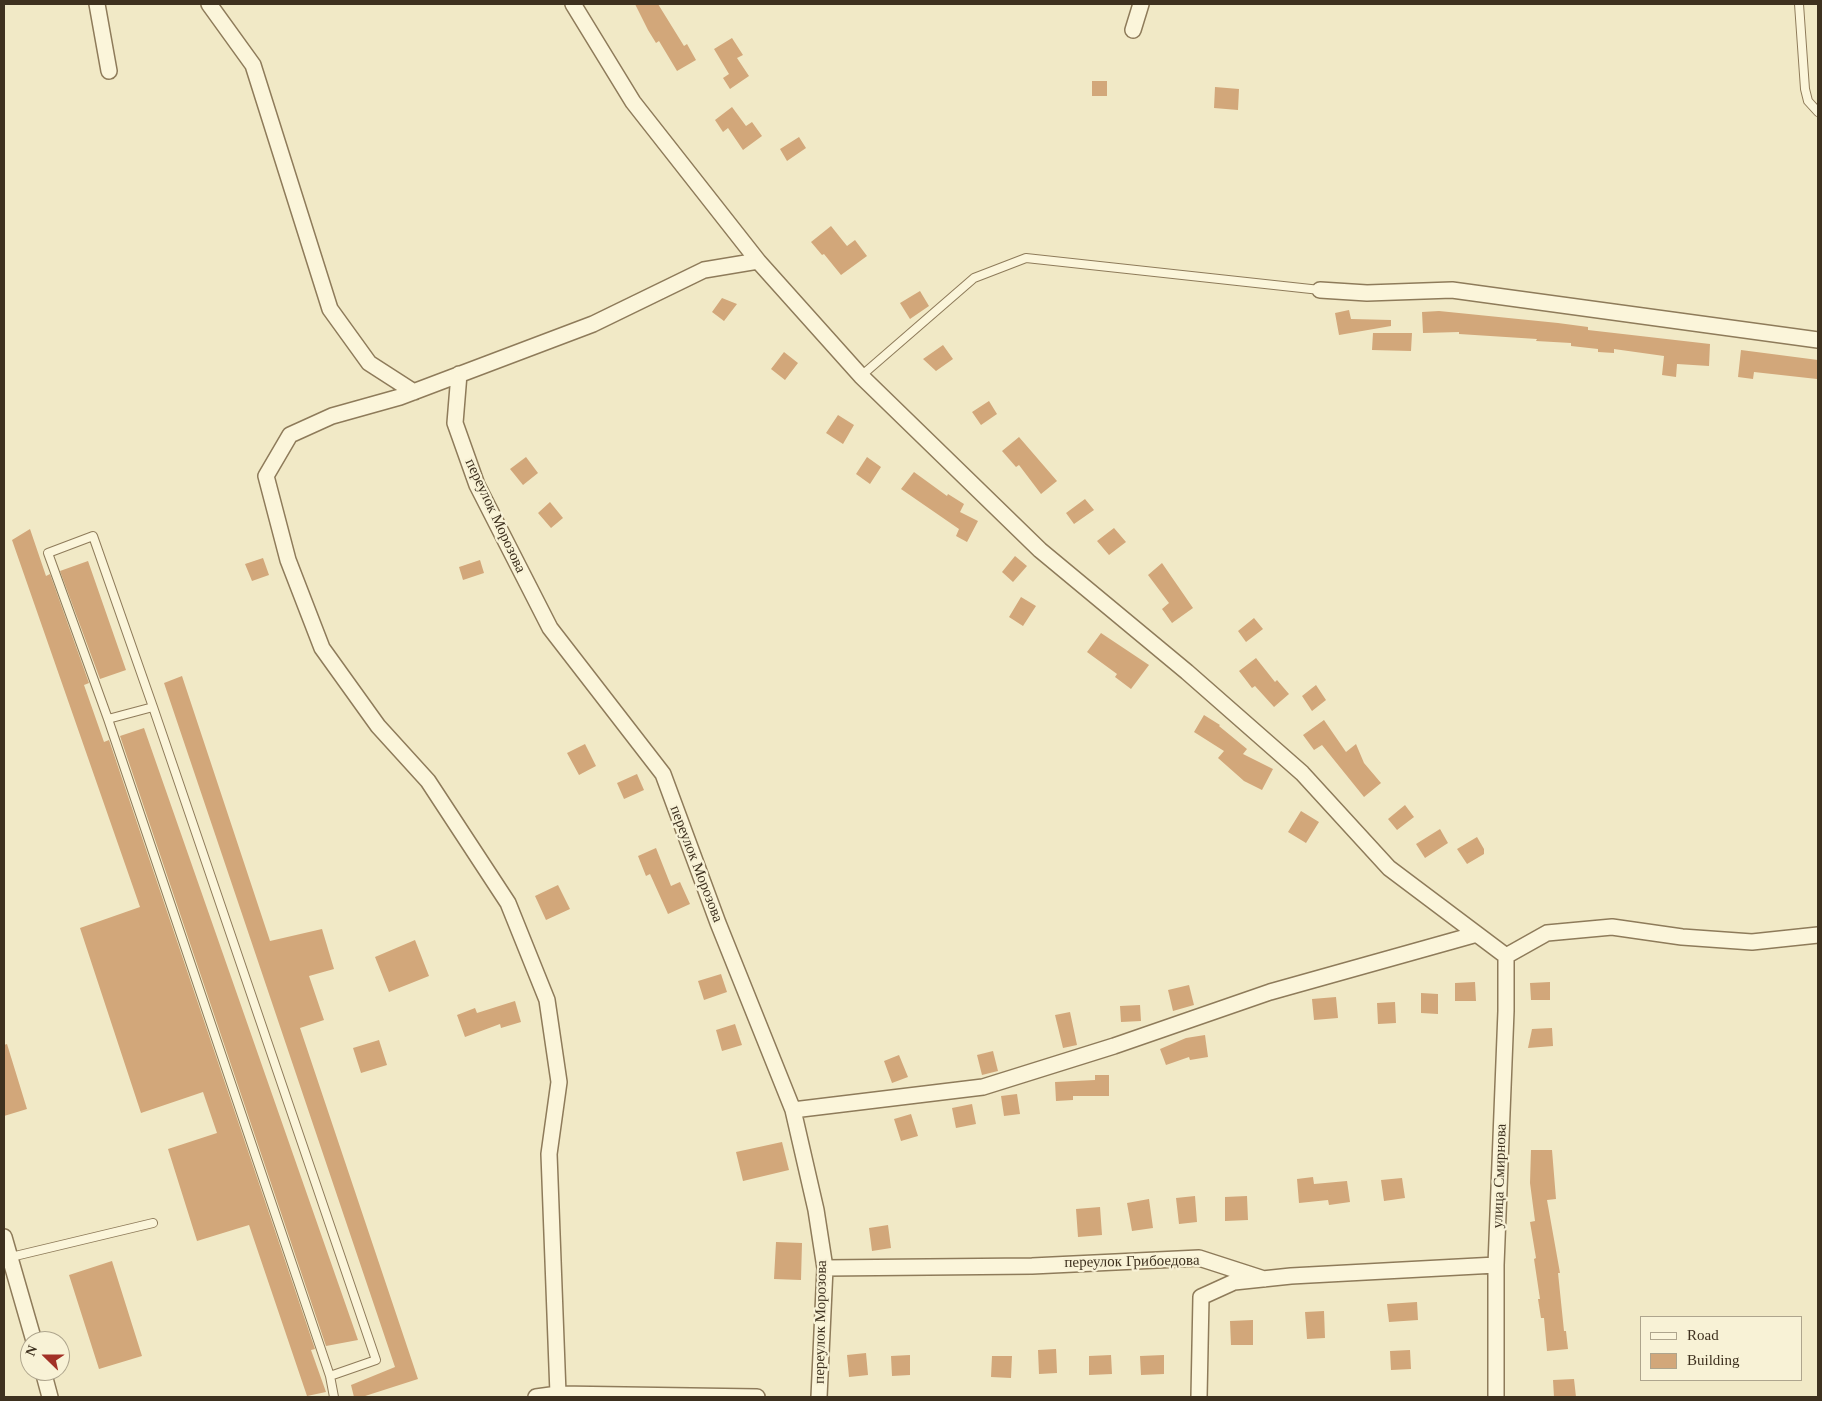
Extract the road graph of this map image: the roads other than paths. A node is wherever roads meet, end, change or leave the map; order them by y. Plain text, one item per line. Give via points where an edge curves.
1 (97, 4) edge
2 (209, 4) edge
3 (573, 4) edge
4 (1141, 4) edge
5 (1799, 4) edge
6 (1133, 30) dead end
7 (109, 72) dead end
8 (1818, 112) edge
9 (758, 262) junction
10 (1320, 290) joint
11 (1818, 340) edge
12 (459, 374) junction
13 (861, 376) junction
14 (414, 392) junction
15 (153, 707) junction
16 (108, 719) junction
17 (1477, 934) junction
18 (1818, 935) edge
19 (1506, 956) junction
20 (793, 1110) junction
21 (153, 1222) dead end
22 (4, 1237) edge
23 (11, 1257) junction
24 (1496, 1265) junction
25 (825, 1268) junction
26 (1264, 1279) junction
27 (31, 1331) edge
28 (330, 1376) junction
29 (46, 1381) edge
30 (558, 1394) junction
31 (50, 1397) edge
32 (334, 1397) edge
33 (536, 1397) edge
34 (757, 1397) edge
35 (819, 1397) edge
36 (1199, 1397) edge
37 (1496, 1397) edge

1 - 7 street
2 - 14 street via 253,64 330,309 369,363
3 - 9 street via 633,102
4 - 6 street
5 - 8 lane via 1805,89 1808,101
9 - 12 street via 704,270 593,324
9 - 13 street
10 - 11 street via 1367,293 1452,290
10 - 13 lane via 1026,258 974,278
12 - 14 street
12 - 20 street, переулок Морозова via 455,423 477,485 550,628 663,774
13 - 17 street via 1040,550 1302,773 1389,868
14 - 30 street via 332,416 290,435 266,476 288,560 322,648 378,726 428,781 508,903 548,1000 559,1082 549,1154
15 - 16 lane
15 - 16 lane via 93,536 48,553
15 - 28 lane via 376,1360
16 - 28 lane
17 - 19 street
17 - 20 street via 1270,992 984,1087
18 - 19 street via 1752,942 1612,927 1547,933
19 - 24 street, улица Смирнова
20 - 25 street, переулок Морозова via 816,1210
21 - 23 lane
22 - 23 street
23 - 27 street
24 - 26 street, переулок Грибоедова
24 - 37 street, улица Смирнова
25 - 26 street, переулок Грибоедова via 1032,1266 1199,1258
25 - 35 street, переулок Морозова
26 - 36 street via 1234,1282 1201,1298
28 - 32 lane
29 - 31 street
30 - 33 street
30 - 34 street

